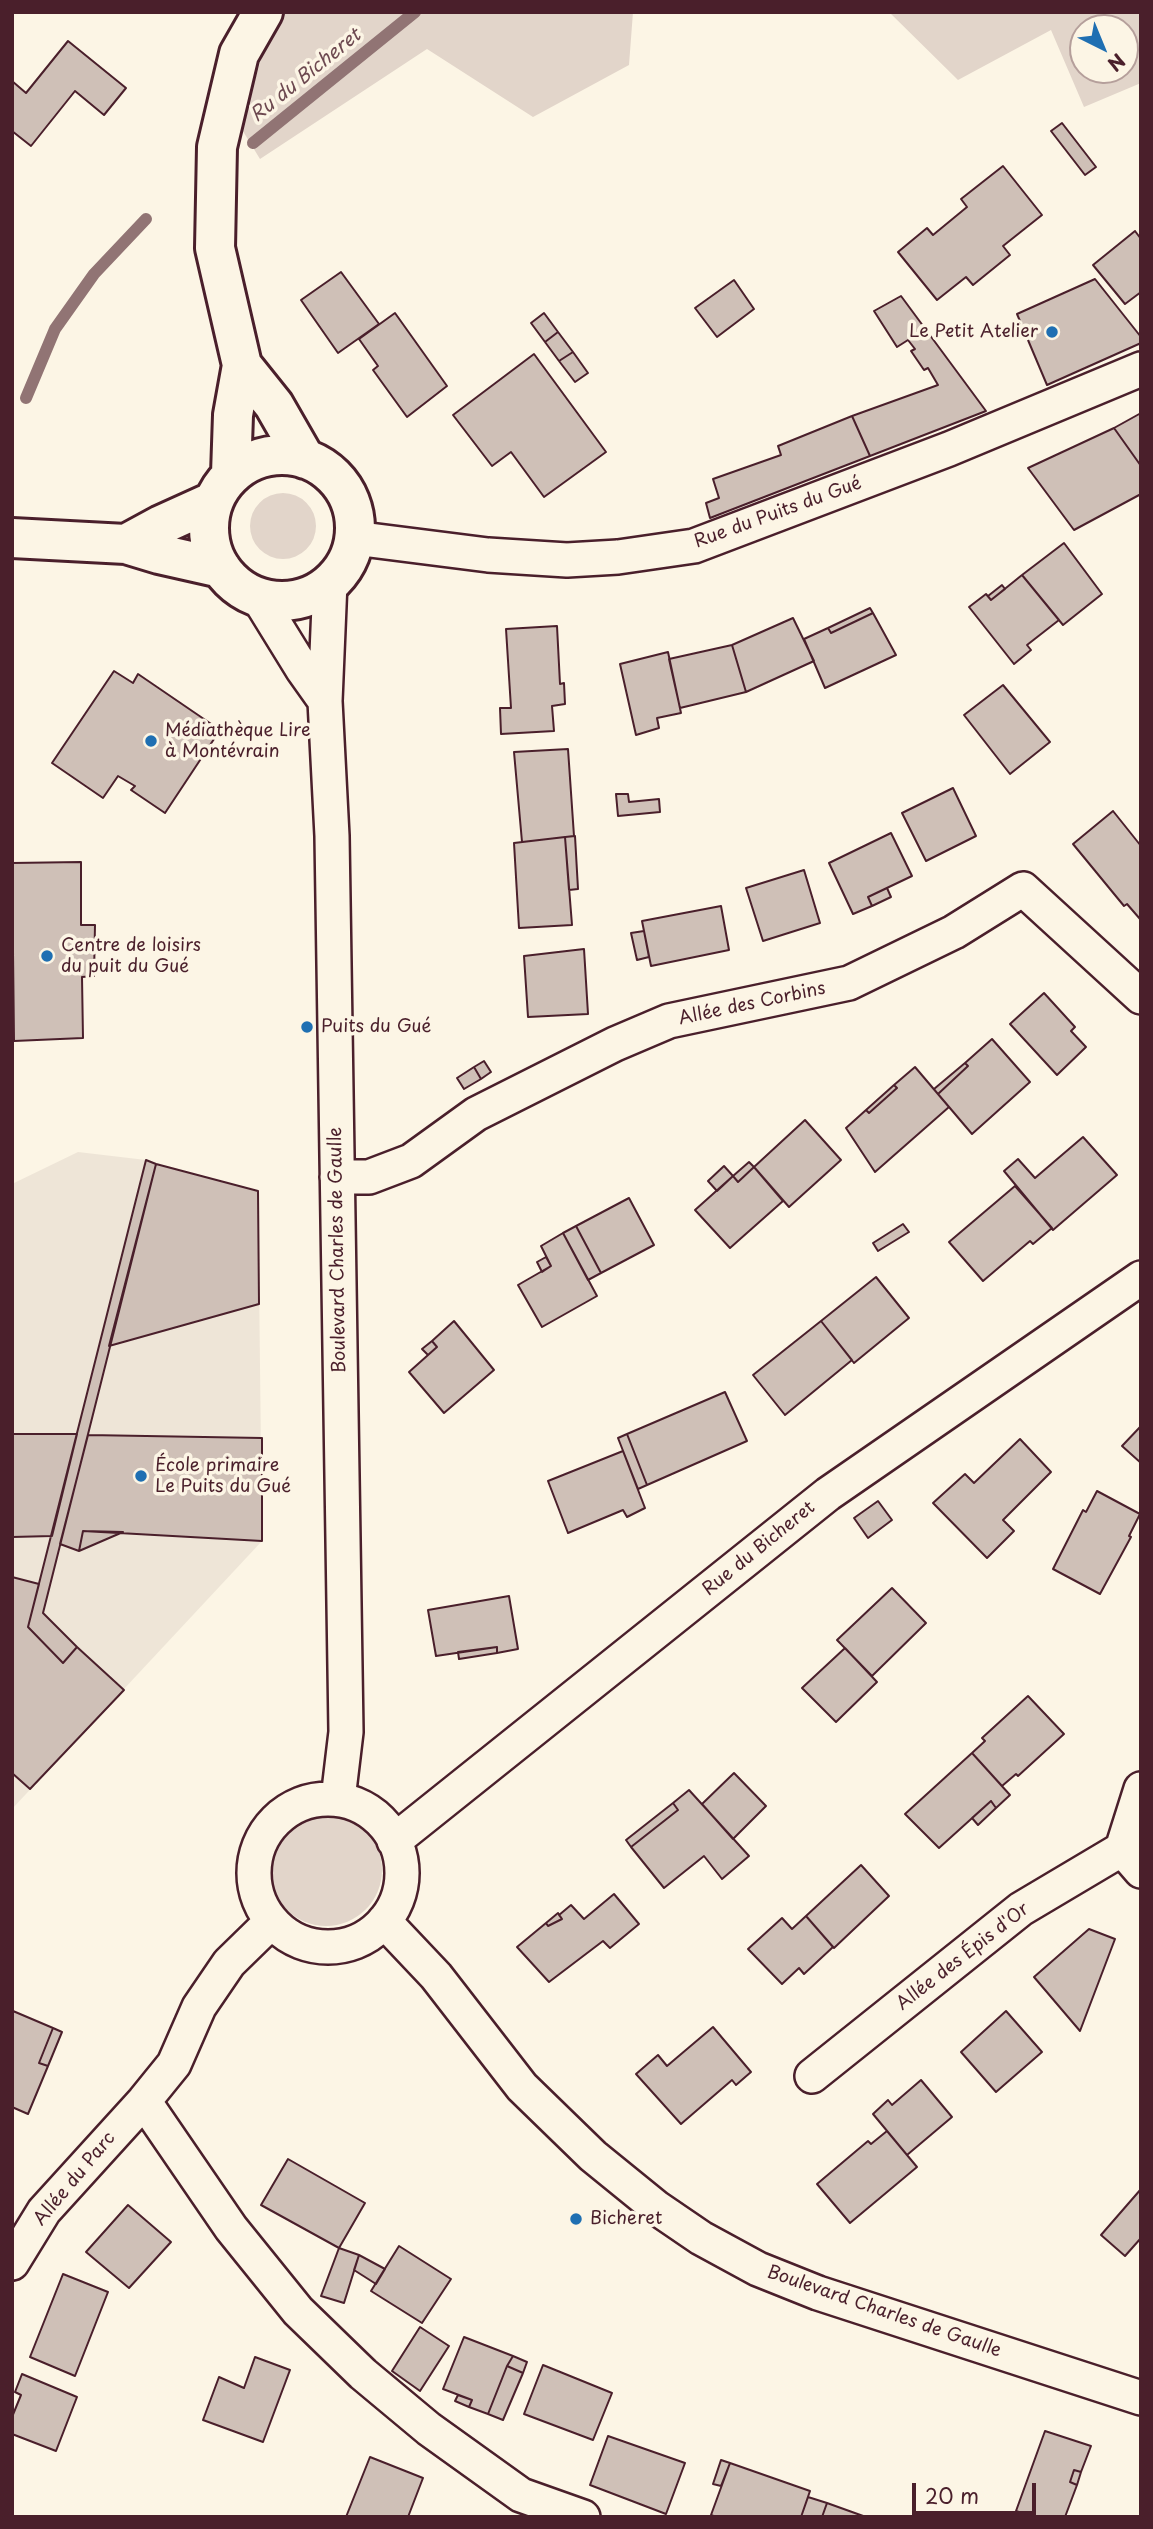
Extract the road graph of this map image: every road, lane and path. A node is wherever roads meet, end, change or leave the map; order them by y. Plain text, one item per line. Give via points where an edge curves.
1 (263, 12) edge
2 (242, 365) junction
3 (1141, 369) edge
4 (305, 458) junction
5 (223, 488) junction
6 (12, 538) edge
7 (354, 538) junction
8 (126, 544) junction
9 (220, 568) junction
10 (330, 582) junction
11 (258, 597) junction
12 (325, 701) junction
13 (1141, 997) edge
14 (337, 1177) junction
15 (1141, 1278) edge
16 (1141, 1789) edge
17 (338, 1799) junction
18 (394, 1841) junction
19 (1132, 1860) edge
20 (384, 1921) junction
21 (271, 1922) junction
22 (812, 2076) dead end
23 (144, 2101) junction
24 (12, 2263) edge
25 (1141, 2398) edge
26 (515, 2506) edge
27 (583, 2517) edge

1 - 2 main road via 239,54 218,147 215,248
2 - 4 main road via 274,405
2 - 5 main road
3 - 7 street, Rue du Puits du Gué via 949,449 694,546 568,559 488,555
4 - 5 main road via 266,456 248,463
4 - 7 main road via 339,481 349,498
5 - 8 main road
5 - 9 main road via 209,518 209,535
6 - 8 main road
7 - 10 main road via 346,562
8 - 9 main road
9 - 11 main road via 237,586
10 - 11 main road via 297,599
10 - 12 street, Boulevard Charles de Gaulle
11 - 12 street
12 - 14 street, Boulevard Charles de Gaulle via 332,836
13 - 14 street, Allée des Corbins via 1023,889 954,932 849,983 669,1021 476,1114 411,1161 369,1177
14 - 17 street, Boulevard Charles de Gaulle via 346,1718
15 - 18 street, Rue du Bicheret via 828,1494
16 - 19 street
17 - 18 street via 362,1807 381,1821
17 - 21 street via 309,1801 281,1815 262,1837 253,1866 256,1896
18 - 20 street via 401,1861 401,1882 396,1903
19 - 22 street, Allée des Épis d'Or via 1021,1909
20 - 21 street via 359,1941 328,1947 297,1941
20 - 25 street, Boulevard Charles de Gaulle via 436,1976 522,2087 593,2156 701,2238 758,2269 818,2293
21 - 23 street, Allée du Parc via 229,1963 199,2007 174,2064
23 - 24 street, Allée du Parc via 44,2211
23 - 26 street via 231,2228 298,2311
26 - 27 street

